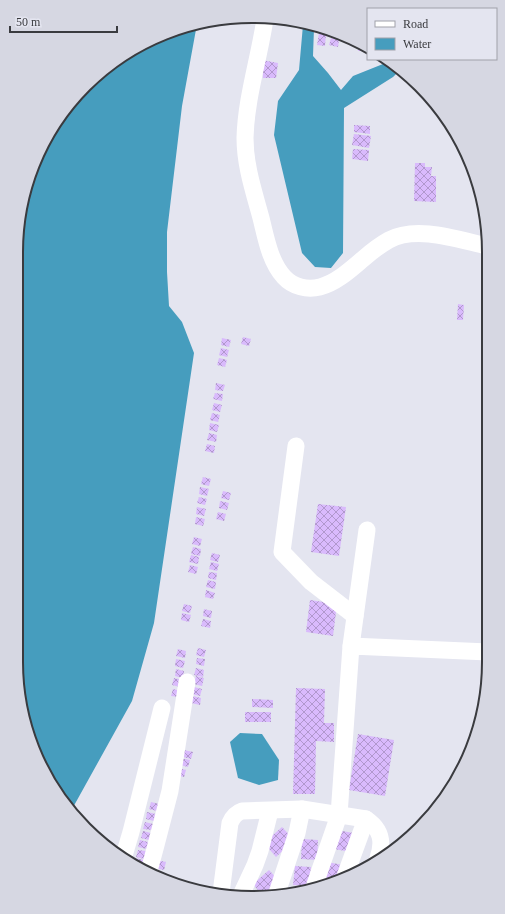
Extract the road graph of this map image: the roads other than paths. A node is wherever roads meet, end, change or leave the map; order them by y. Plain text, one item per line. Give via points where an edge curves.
1 (264, 23) edge
2 (482, 245) edge
3 (296, 446) dead end
4 (367, 530) dead end
5 (355, 616) junction
6 (351, 646) junction
7 (482, 652) edge
8 (187, 682) dead end
9 (162, 708) dead end
10 (302, 809) junction
11 (270, 811) junction
12 (339, 814) junction
13 (366, 819) junction
14 (125, 852) edge
15 (380, 852) edge
16 (150, 867) edge
17 (348, 870) edge
18 (316, 882) edge
19 (222, 889) edge
20 (278, 890) edge
21 (243, 891) edge

1 - 2 lane via 247,111 245,139 251,180 268,243 284,278 300,287 321,286 335,280 391,239 406,234 434,234
3 - 5 lane via 282,552 311,582
4 - 5 lane
5 - 6 lane
6 - 7 lane
6 - 12 lane
8 - 16 lane via 170,791
9 - 14 lane
10 - 11 lane
10 - 12 lane
10 - 20 lane via 298,833
11 - 19 lane via 242,811 232,817
11 - 21 lane via 260,851
12 - 13 lane
12 - 18 lane
13 - 15 lane via 377,829 381,837
13 - 17 lane

